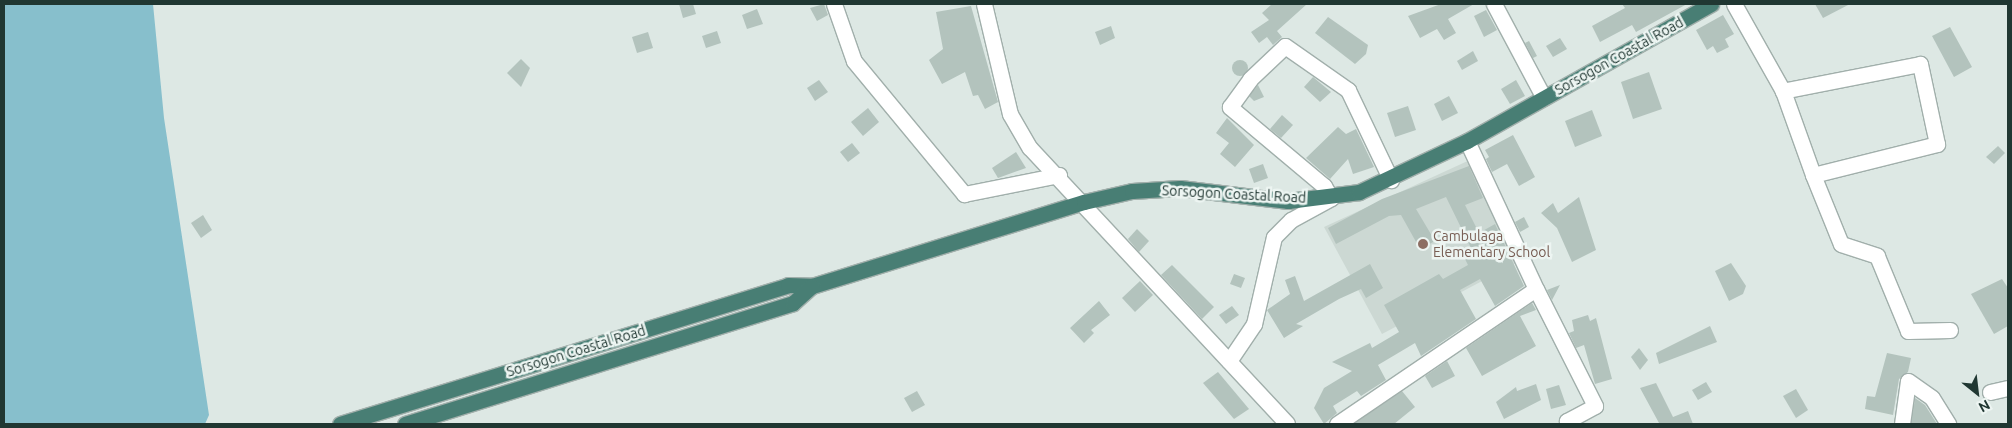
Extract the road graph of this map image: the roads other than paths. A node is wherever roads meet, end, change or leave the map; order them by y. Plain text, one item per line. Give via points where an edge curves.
1 (834, 4) edge
2 (984, 4) edge
3 (1494, 4) edge
4 (1711, 4) edge
5 (1734, 4) edge
6 (1784, 91) junction
7 (1544, 98) junction
8 (1467, 141) junction
9 (1059, 174) junction
10 (1813, 175) junction
11 (1391, 180) junction
12 (1331, 198) junction
13 (1084, 202) junction
14 (812, 286) junction
15 (1536, 289) junction
16 (1950, 330) dead end
17 (1229, 361) junction
18 (2008, 388) edge
19 (1990, 392) dead end
20 (340, 424) edge
21 (405, 424) edge
22 (1287, 424) edge
23 (1337, 424) edge
24 (1569, 424) edge
25 (1902, 424) edge
26 (1948, 424) edge

1 - 9 street via 854,61 964,194
2 - 9 street via 1010,114 1030,148
3 - 7 street
4 - 7 highway, Sorsogon Coastal Road
5 - 6 street
6 - 10 street
6 - 10 street via 1920,64 1936,144
7 - 8 highway, Sorsogon Coastal Road
8 - 11 highway, Sorsogon Coastal Road
8 - 15 street
9 - 13 street
10 - 16 street via 1841,244 1878,256 1908,331
11 - 12 highway, Sorsogon Coastal Road
11 - 12 street via 1348,90 1285,46 1250,79 1230,107 1324,186
12 - 13 highway, Sorsogon Coastal Road via 1288,200 1180,188 1132,191
12 - 17 street via 1291,220 1274,237 1254,324
13 - 14 highway, Sorsogon Coastal Road
13 - 17 street
14 - 20 highway, Sorsogon Coastal Road via 788,285
14 - 21 highway, Sorsogon Coastal Road via 793,303
15 - 23 street
15 - 24 street via 1595,406 1567,421
17 - 22 street
18 - 19 street
25 - 26 street via 1908,380 1932,398

